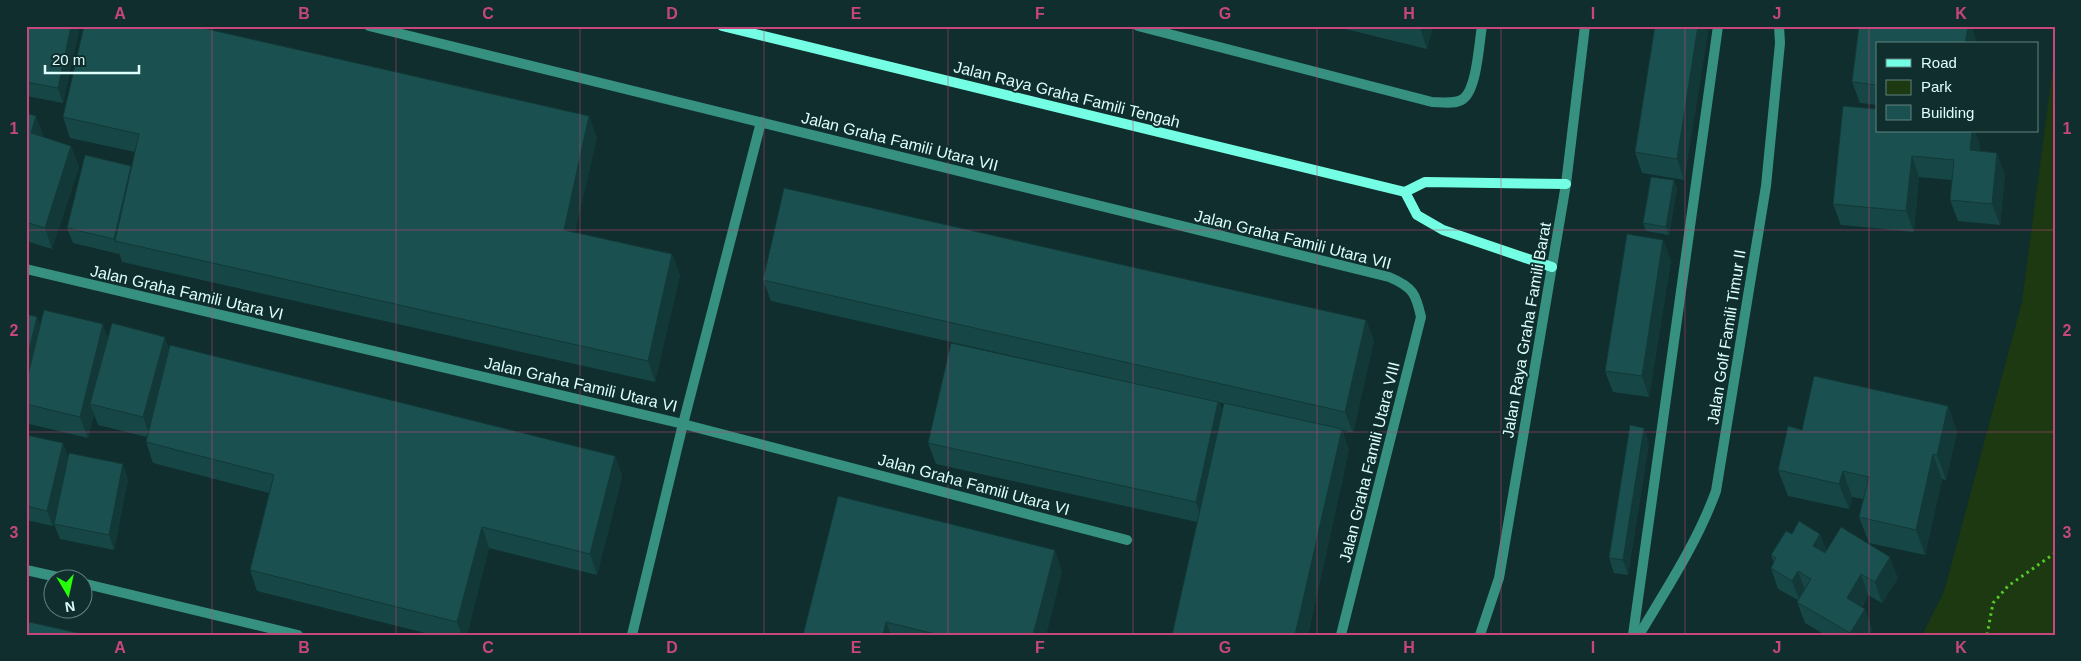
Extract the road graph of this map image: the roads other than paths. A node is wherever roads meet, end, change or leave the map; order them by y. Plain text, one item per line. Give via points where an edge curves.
1 (369, 26) edge
2 (722, 26) edge
3 (1138, 26) edge
4 (1482, 26) edge
5 (1585, 26) edge
6 (1718, 26) edge
7 (1779, 26) edge
8 (760, 122) junction
9 (1566, 184) junction
10 (1405, 192) junction
11 (1552, 267) junction
12 (26, 269) edge
13 (1416, 297) joint
14 (683, 424) junction
15 (1127, 540) dead end
16 (26, 570) edge
17 (42, 574) edge
18 (92, 585) edge
19 (298, 635) edge
20 (632, 635) edge
21 (1340, 635) edge
22 (1480, 635) edge
23 (1633, 635) edge
24 (1639, 635) edge

1 - 8 street, Jalan Graha Famili Utara VII
2 - 10 street, Jalan Raya Graha Famili Tengah
3 - 4 street via 1432,102 1453,102 1463,99 1469,91
5 - 9 street, Jalan Raya Graha Famili Barat
6 - 23 street
7 - 24 street, Jalan Golf Famili Timur II via 1766,186 1716,491 1693,545
8 - 13 street, Jalan Graha Famili Utara VII via 1389,277 1403,283
8 - 14 street
9 - 10 street via 1425,182
9 - 11 street, Jalan Raya Graha Famili Barat
10 - 11 street via 1417,215 1442,230
11 - 22 street, Jalan Raya Graha Famili Barat via 1499,578
12 - 14 street, Jalan Graha Famili Utara VI
13 - 21 street, Jalan Graha Famili Utara VIII via 1421,318
14 - 15 street, Jalan Graha Famili Utara VI
14 - 20 street
16 - 17 street
18 - 19 street

